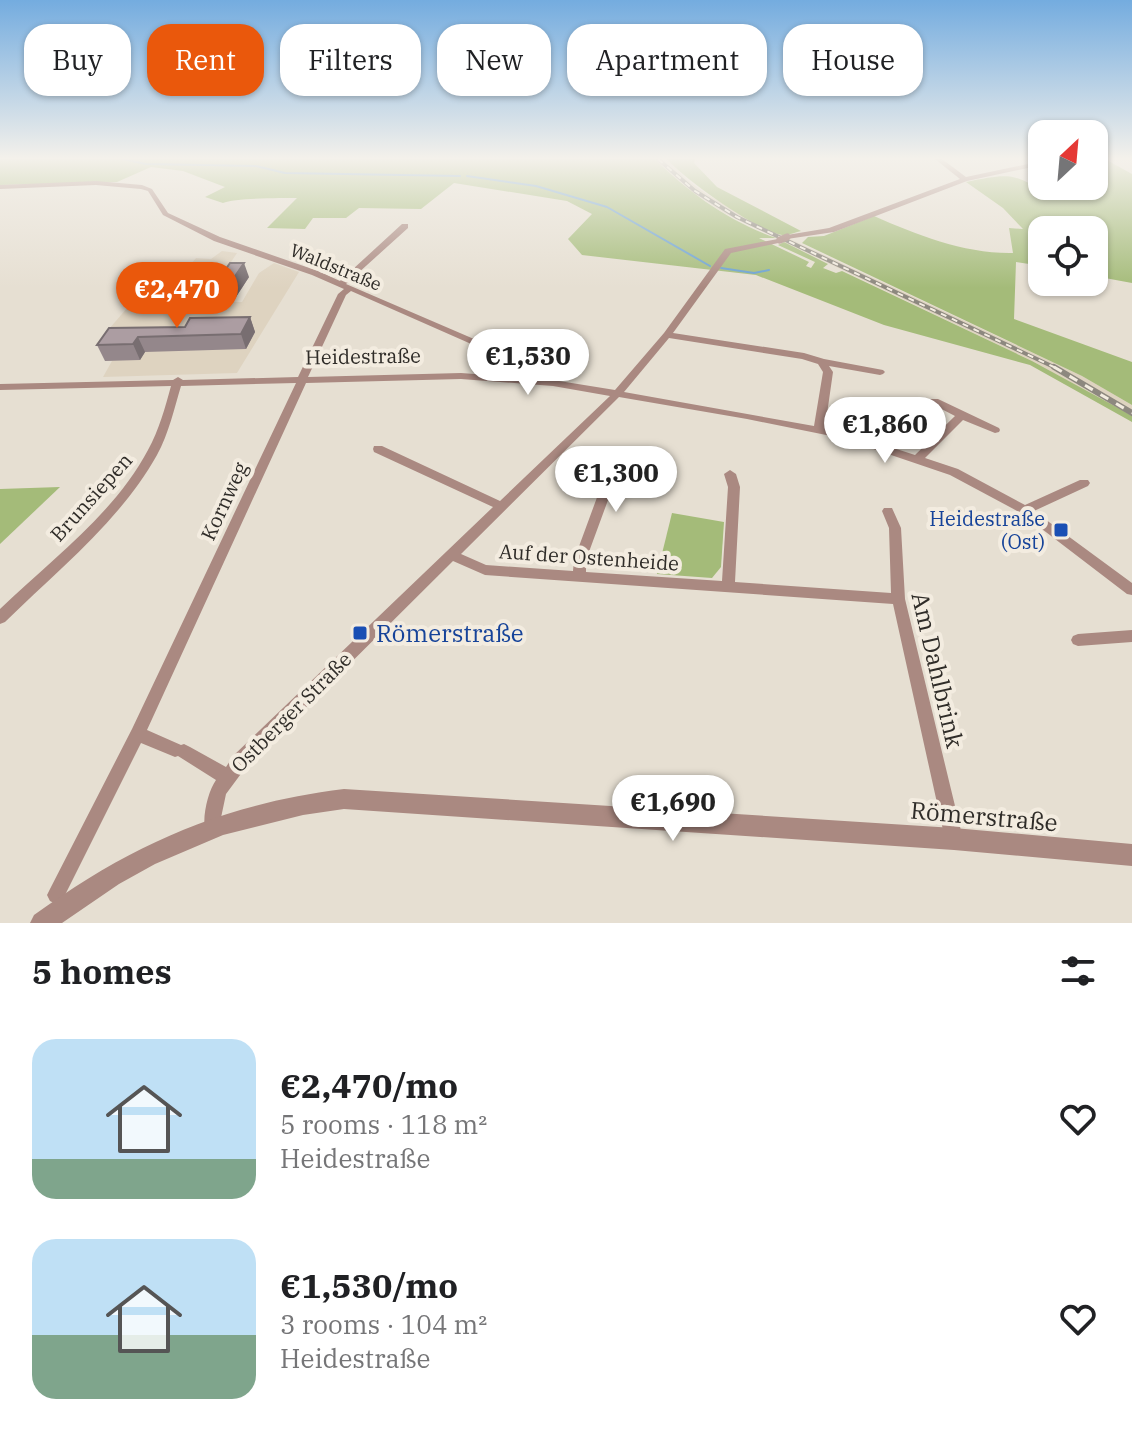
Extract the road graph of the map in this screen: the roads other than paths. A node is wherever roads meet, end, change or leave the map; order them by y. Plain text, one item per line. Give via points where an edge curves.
1 (158, 202) edge
2 (904, 202) edge
3 (405, 226) dead end
4 (346, 286) junction
5 (667, 335) junction
6 (822, 362) junction
7 (880, 372) dead end
8 (305, 377) junction
9 (507, 379) junction
10 (178, 380) junction
11 (0, 387) edge
12 (617, 394) junction
13 (934, 401) dead end
14 (962, 415) junction
15 (819, 430) junction
16 (995, 430) dead end
17 (378, 449) dead end
18 (614, 454) dead end
19 (919, 458) junction
20 (730, 474) dead end
21 (1084, 483) dead end
22 (501, 506) junction
23 (1025, 510) junction
24 (888, 511) dead end
25 (451, 555) junction
26 (579, 577) junction
27 (728, 587) junction
28 (1132, 590) edge
29 (898, 599) junction
30 (0, 618) edge
31 (1132, 636) edge
32 (1078, 640) dead end
33 (137, 734) junction
34 (227, 777) junction
35 (212, 826) junction
36 (954, 839) junction
37 (1132, 855) edge
38 (56, 895) dead end
39 (42, 923) edge

1 - 4 street, Waldstraße via 165,214 217,239
2 - 5 street, Ostberger Straße via 831,230 728,251
3 - 4 street, Kornweg
4 - 8 street, Kornweg
4 - 9 street, Waldstraße via 508,357
5 - 6 street
5 - 12 street, Ostberger Straße
6 - 7 street
6 - 15 street via 828,372
8 - 9 street, Heidestraße
8 - 10 street, Heidestraße
8 - 33 street, Kornweg
9 - 12 street, Heidestraße
10 - 11 street, Heidestraße
10 - 30 street, Brunsiepen via 159,441 142,469 112,507
12 - 15 street, Heidestraße
12 - 22 street, Ostberger Straße
13 - 14 street
14 - 16 street
14 - 19 street
15 - 19 street, Heidestraße
17 - 22 street
18 - 26 street via 616,462 580,560
19 - 23 street, Heidestraße
20 - 27 street via 734,487
21 - 23 street
22 - 25 street, Ostberger Straße
23 - 28 street, Heidestraße
24 - 29 street, Am Dahlbrink via 895,528
25 - 26 street, Auf der Ostenheide via 485,570
25 - 34 street, Ostberger Straße
26 - 27 street, Auf der Ostenheide
27 - 29 street, Auf der Ostenheide
29 - 36 street, Am Dahlbrink
31 - 32 street
33 - 34 street
33 - 38 street, Kornweg
34 - 35 street, Ostberger Straße via 213,806
35 - 36 street, Römerstraße via 307,803 371,798
35 - 39 street via 135,864
36 - 37 street, Römerstraße

